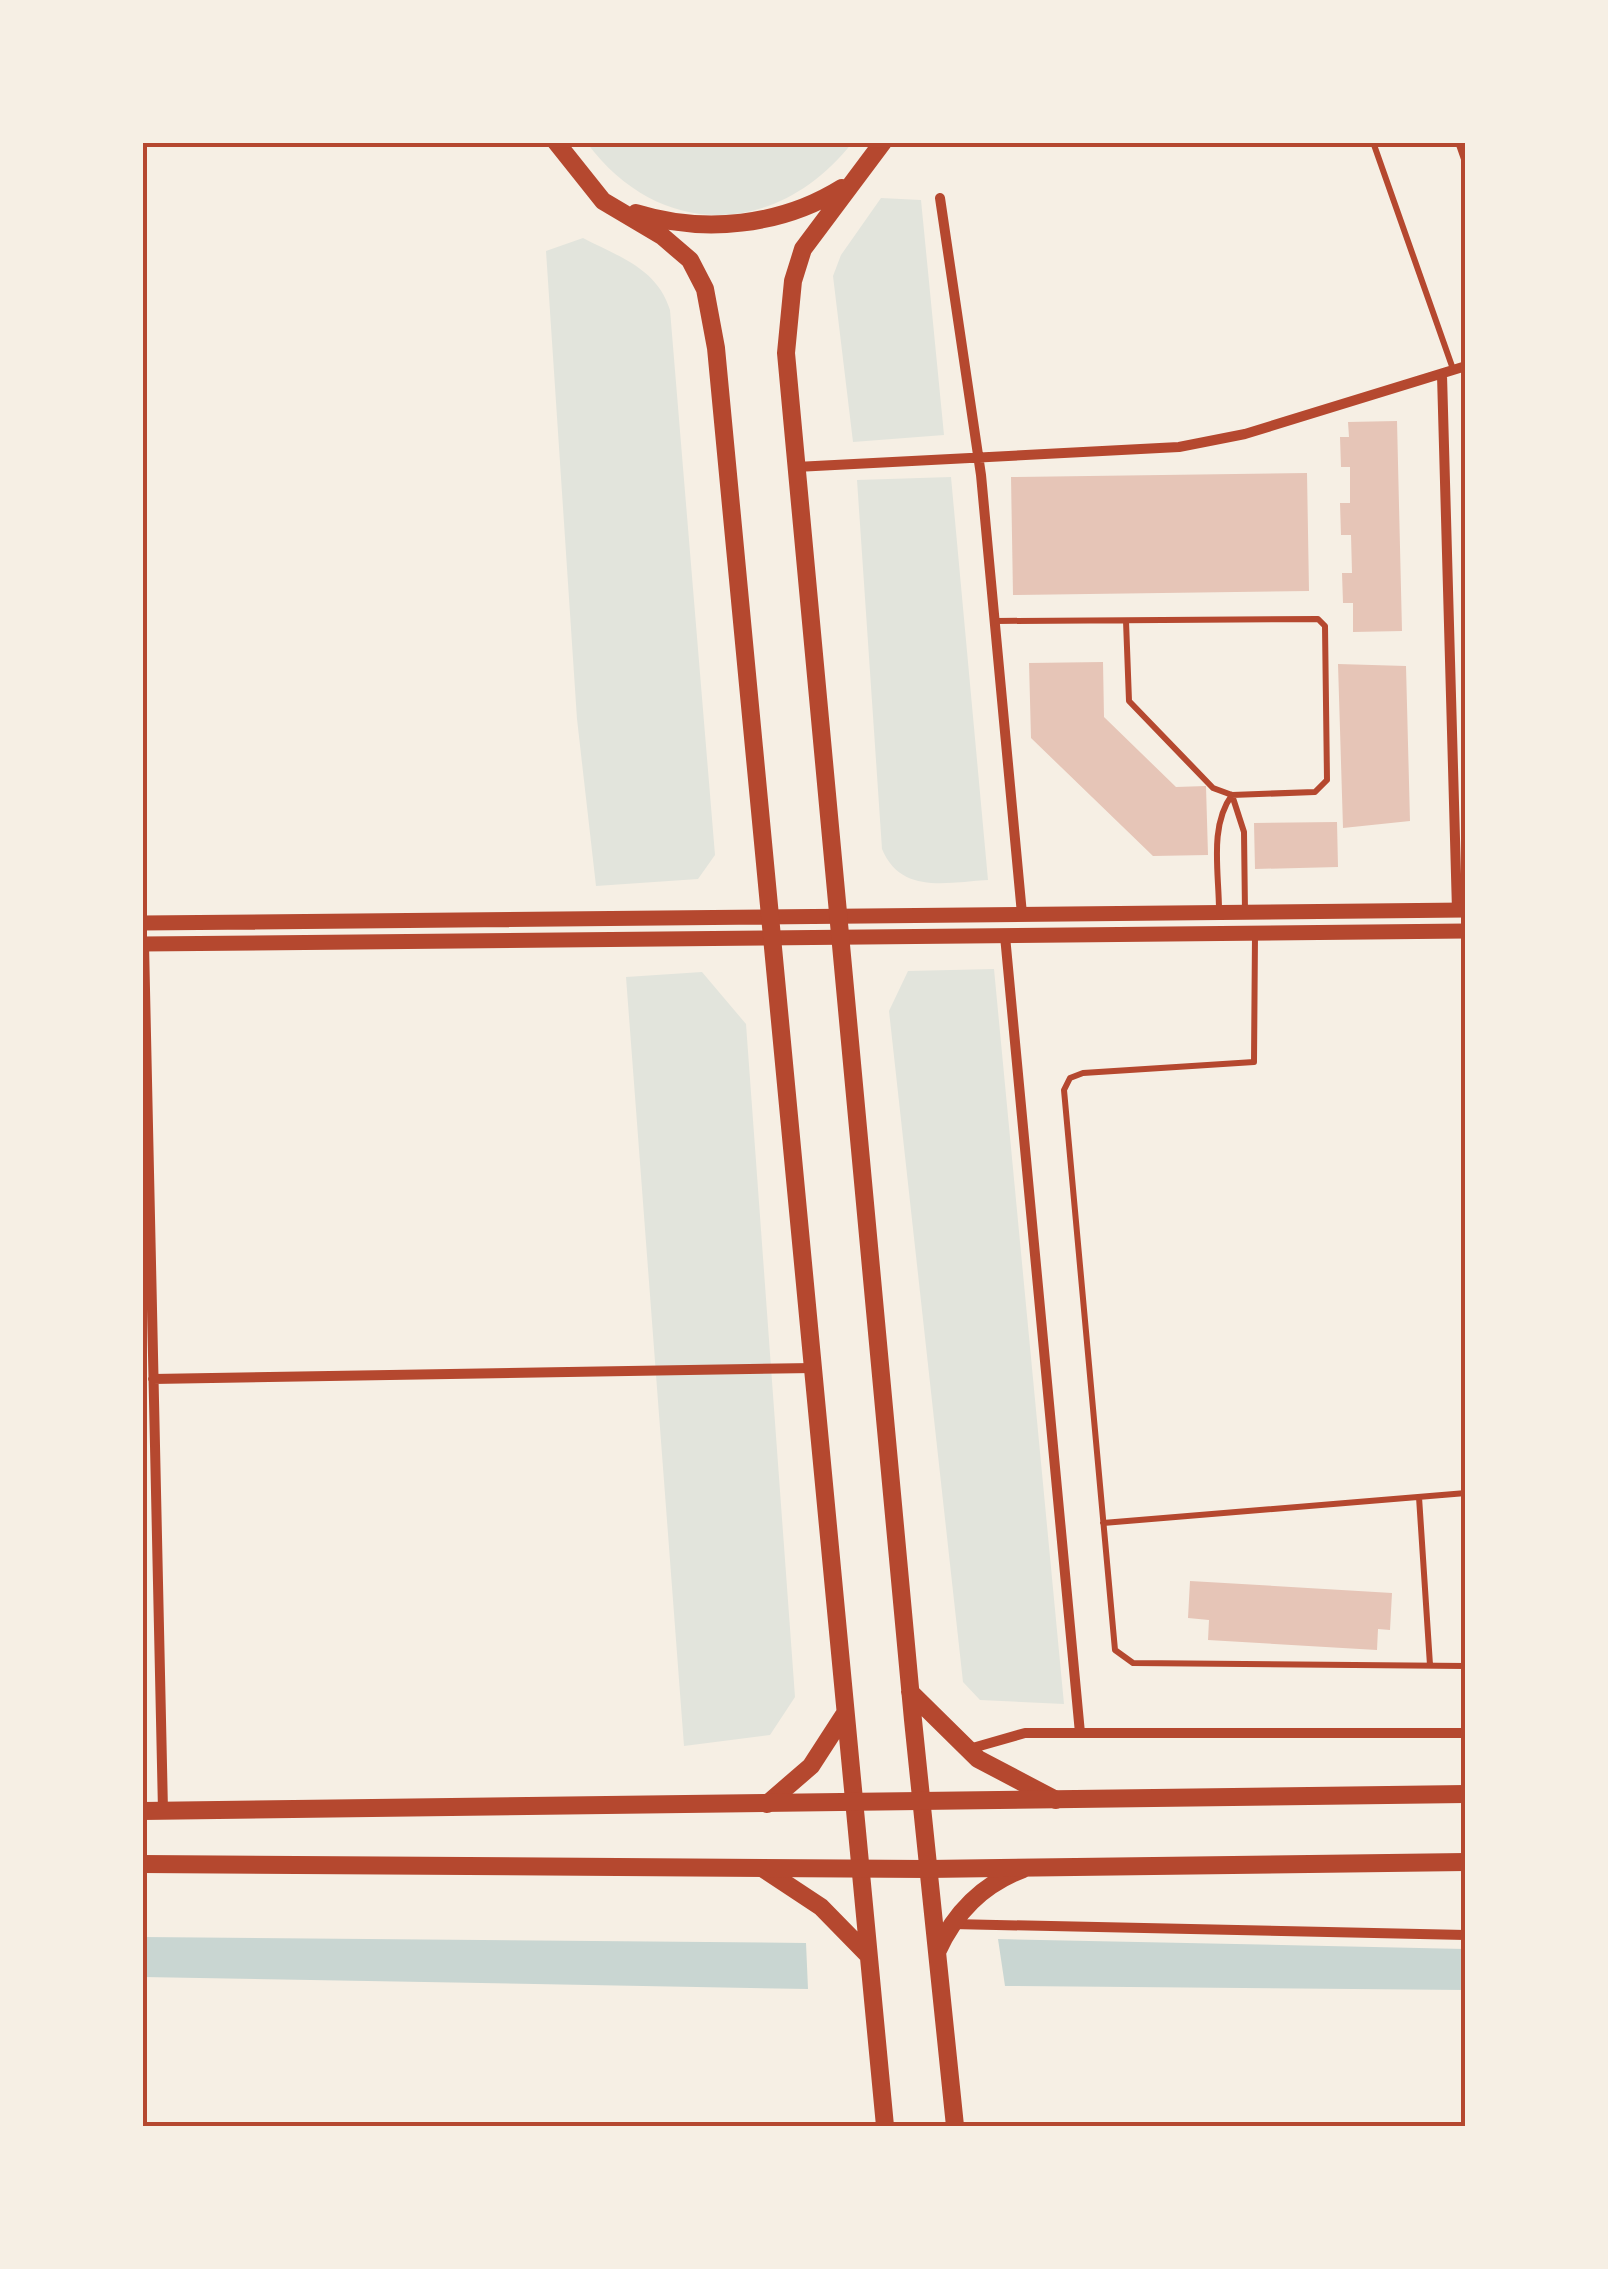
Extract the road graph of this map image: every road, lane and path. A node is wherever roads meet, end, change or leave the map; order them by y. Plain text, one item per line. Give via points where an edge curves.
1 (556, 142) edge
2 (883, 142) edge
3 (1373, 142) edge
4 (1458, 142) edge
5 (1466, 165) edge
6 (854, 180) junction
7 (940, 198) dead end
8 (602, 200) junction
9 (1454, 370) edge
10 (978, 458) junction
11 (796, 467) junction
12 (1126, 621) junction
13 (994, 622) junction
14 (1232, 795) junction
15 (1461, 910) edge
16 (1219, 912) junction
17 (1245, 912) junction
18 (1022, 914) junction
19 (770, 916) junction
20 (838, 916) junction
21 (142, 922) edge
22 (1466, 931) edge
23 (1255, 934) junction
24 (1005, 936) junction
25 (772, 938) junction
26 (840, 938) junction
27 (143, 944) edge
28 (812, 1368) junction
29 (154, 1379) junction
30 (1466, 1493) edge
31 (1419, 1496) junction
32 (1103, 1523) junction
33 (1430, 1665) junction
34 (1466, 1666) edge
35 (910, 1691) junction
36 (844, 1714) junction
37 (1080, 1733) junction
38 (1466, 1733) edge
39 (966, 1749) junction
40 (1466, 1794) edge
41 (1056, 1800) junction
42 (921, 1802) junction
43 (853, 1803) junction
44 (766, 1804) junction
45 (163, 1810) junction
46 (142, 1811) edge
47 (1466, 1862) edge
48 (142, 1864) edge
49 (762, 1868) junction
50 (1025, 1868) junction
51 (859, 1869) junction
52 (928, 1869) junction
53 (951, 1924) junction
54 (1466, 1935) edge
55 (937, 1953) junction
56 (868, 1954) junction
57 (885, 2126) edge
58 (955, 2126) edge

1 - 8 main road
2 - 6 main road
3 - 9 lane
4 - 5 lane
6 - 8 main road via 808,206 731,224 652,218
6 - 11 main road via 812,233 792,280 786,353
7 - 10 street
8 - 19 main road via 690,260 706,290
9 - 10 street via 1215,442
9 - 15 street
10 - 11 street
10 - 13 street
11 - 20 main road
12 - 13 lane
12 - 14 lane via 1132,706 1213,788
12 - 14 lane via 1318,619 1325,626 1327,780 1315,792
13 - 18 street
14 - 16 lane via 1220,814
14 - 17 lane via 1244,832
15 - 17 street
16 - 17 street
16 - 18 street
18 - 20 street
19 - 20 street
19 - 21 street
19 - 25 main road
20 - 26 main road
22 - 23 street
23 - 24 street
23 - 32 lane via 1254,1062 1083,1073 1064,1090
24 - 26 street
24 - 37 street
25 - 26 street
25 - 27 street
25 - 28 main road
26 - 35 main road
27 - 29 street
28 - 29 street
28 - 36 main road
29 - 45 street
30 - 31 lane
31 - 32 lane
31 - 33 lane
32 - 33 lane via 1114,1644 1122,1659
33 - 34 lane
35 - 39 main road
35 - 42 main road
36 - 43 main road
36 - 44 main road via 811,1766
37 - 38 street
37 - 39 street via 1025,1733
39 - 41 main road
40 - 41 main road
41 - 42 main road
42 - 43 main road
42 - 52 main road
43 - 44 main road
43 - 51 main road
44 - 45 main road
45 - 46 main road
47 - 50 main road
48 - 49 main road
49 - 51 main road
49 - 56 main road via 821,1907
50 - 52 main road
50 - 53 main road via 979,1893
51 - 52 main road
51 - 56 main road
52 - 55 main road
53 - 54 street
53 - 55 main road
55 - 58 main road
56 - 57 main road

